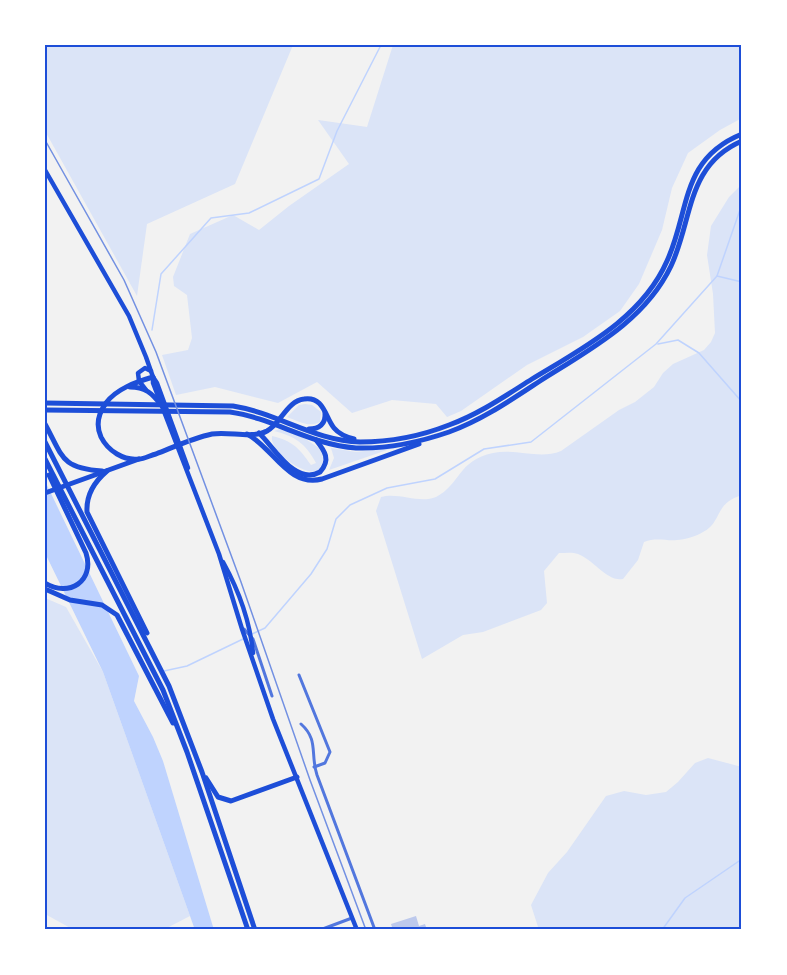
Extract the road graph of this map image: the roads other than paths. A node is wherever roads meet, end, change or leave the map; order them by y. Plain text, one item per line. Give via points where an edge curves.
1 (742, 134) edge
2 (742, 141) edge
3 (45, 170) edge
4 (152, 374) junction
5 (139, 381) junction
6 (126, 388) junction
7 (146, 390) junction
8 (45, 403) edge
9 (161, 405) junction
10 (322, 406) junction
11 (210, 407) junction
12 (45, 410) edge
13 (269, 419) junction
14 (45, 424) edge
15 (304, 429) junction
16 (267, 430) junction
17 (259, 433) junction
18 (246, 434) junction
19 (434, 437) junction
20 (315, 439) junction
21 (267, 441) junction
22 (45, 442) edge
23 (367, 442) junction
24 (142, 458) junction
25 (45, 459) edge
26 (45, 465) edge
27 (107, 471) junction
28 (193, 485) junction
29 (45, 493) edge
30 (219, 554) junction
31 (45, 583) edge
32 (45, 589) edge
33 (244, 627) junction
34 (251, 641) junction
35 (161, 668) junction
36 (150, 670) junction
37 (299, 675) dead end
38 (163, 689) junction
39 (272, 696) dead end
40 (301, 724) dead end
41 (314, 766) junction
42 (202, 772) junction
43 (297, 777) junction
44 (353, 918) junction
45 (248, 930) edge
46 (255, 930) edge
47 (320, 930) edge
48 (357, 930) edge
49 (375, 930) edge

1 - 23 highway via 716,149 698,171 686,194 662,272 647,295 624,318 470,416 426,432
2 - 19 highway via 724,151 704,172 670,268 653,296 634,316 598,344 495,410
3 - 4 main road via 129,316
4 - 5 highway
4 - 5 main road via 147,368 140,369
4 - 9 main road
4 - 28 main road
5 - 6 highway
5 - 7 main road
6 - 7 highway
6 - 24 highway via 104,405 99,429 111,450
7 - 9 highway
8 - 11 highway
9 - 28 main road
10 - 15 highway via 322,425
10 - 16 highway via 310,399 298,400
10 - 23 highway via 339,433
11 - 12 highway
11 - 13 highway
13 - 15 highway
13 - 20 highway
14 - 27 highway via 69,464
15 - 23 highway via 332,438
16 - 17 highway
16 - 21 highway
17 - 18 highway
17 - 21 highway
18 - 19 highway via 260,442 287,469 311,481
18 - 24 highway via 210,435
19 - 20 highway via 365,448
20 - 21 highway via 325,452 326,462 320,472 312,475 297,471
22 - 35 highway
24 - 27 highway
25 - 36 highway
26 - 31 highway via 88,562 78,584 63,589
27 - 29 highway
27 - 35 highway via 90,492 87,512
28 - 30 main road
30 - 33 main road
30 - 33 main road via 232,579
32 - 36 highway via 114,612
33 - 34 main road
34 - 39 street
34 - 43 main road via 273,719
35 - 38 highway
36 - 38 highway
37 - 41 street via 330,752 324,763
38 - 42 highway
38 - 45 highway
40 - 41 street via 312,738
41 - 49 street
42 - 43 highway via 216,794 231,801
42 - 46 highway
43 - 44 main road
44 - 47 street
44 - 48 main road

